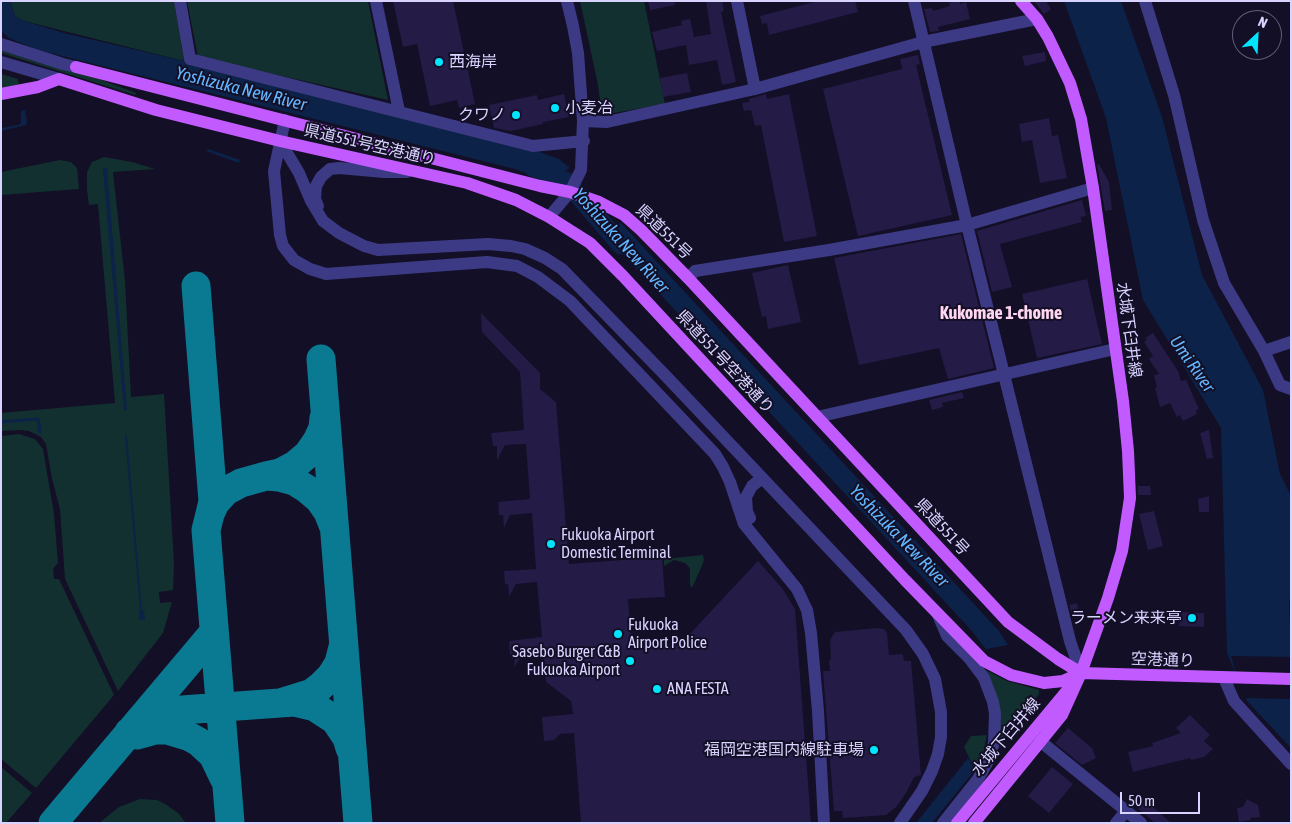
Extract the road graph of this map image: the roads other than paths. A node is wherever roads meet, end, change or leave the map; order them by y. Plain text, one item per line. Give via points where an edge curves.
1 (180, 1) edge
2 (376, 1) edge
3 (566, 1) edge
4 (737, 1) edge
5 (914, 1) edge
6 (1021, 1) edge
7 (1145, 1) edge
8 (1037, 19) junction
9 (923, 42) junction
10 (1, 44) edge
11 (1, 62) edge
12 (76, 66) joint
13 (59, 80) junction
14 (755, 89) junction
15 (1, 94) edge
16 (400, 111) junction
17 (285, 120) junction
18 (583, 120) junction
19 (280, 141) junction
20 (584, 141) junction
21 (420, 172) junction
22 (1093, 188) junction
23 (570, 192) junction
24 (549, 217) junction
25 (323, 221) junction
26 (967, 225) junction
27 (688, 278) junction
28 (1291, 342) edge
29 (1115, 349) junction
30 (1264, 351) junction
31 (1005, 375) junction
32 (1291, 389) edge
33 (818, 417) junction
34 (762, 478) junction
35 (766, 552) junction
36 (938, 615) junction
37 (1082, 673) junction
38 (1224, 678) junction
39 (1291, 679) edge
40 (1040, 741) junction
41 (1291, 764) edge
42 (1126, 811) junction
43 (824, 823) edge
44 (900, 823) edge
45 (943, 823) edge
46 (957, 823) edge
47 (974, 823) edge
48 (1116, 823) edge
49 (1141, 823) edge

1 - 16 street via 190,59
2 - 16 street
3 - 18 street via 578,53
4 - 14 street
5 - 9 street
6 - 8 main road, 水城下臼井線
7 - 30 street via 1174,95 1203,220 1224,283
8 - 9 street
8 - 22 main road, 水城下臼井線 via 1070,83 1081,119
9 - 14 street
9 - 26 street
10 - 12 street
11 - 13 street
12 - 17 main road, 県道551号
13 - 15 main road
13 - 19 main road, 県道551号空港通り via 156,110
14 - 18 street via 607,122
16 - 20 street via 533,146
17 - 19 street
17 - 23 main road, 県道551号
18 - 20 street
19 - 21 main road, 県道551号空港通り
19 - 25 street
19 - 35 street via 274,171 280,235 283,246 294,260 326,274 487,262 517,266 538,277 570,301 715,454 724,467 744,524
20 - 23 street via 581,170
21 - 24 main road, 県道551号空港通り via 494,191
21 - 25 street via 330,169 316,186 315,199
22 - 26 street
22 - 29 main road, 水城下臼井線
23 - 24 street
23 - 27 main road, 県道551号 via 624,215
24 - 36 main road, 県道551号空港通り via 590,243 623,276
25 - 34 street via 356,243 378,250 488,244 525,249 545,258 577,282
26 - 27 street via 695,271
26 - 31 street
27 - 33 main road, 県道551号
28 - 30 street
29 - 31 street
29 - 37 main road, 水城下臼井線 via 1128,451 1130,498 1122,551
30 - 32 street via 1280,385
31 - 33 street
31 - 37 street via 1070,641
33 - 37 main road, 県道551号 via 1008,622 1058,660
34 - 35 street via 752,486 746,502 747,512
34 - 44 street via 906,630 932,671 941,712 938,754 922,791
35 - 43 street via 797,588 807,610 818,711
36 - 37 main road, 県道551号空港通り via 984,661 1011,675 1044,683 1064,681
36 - 45 street via 947,636 984,678 996,722 994,743 987,763
37 - 38 main road, 空港通り
37 - 40 main road, 水城下臼井線 via 1062,715
37 - 46 main road, 水城下臼井線
38 - 39 main road, 空港通り
38 - 41 street via 1234,701
40 - 42 street
40 - 47 main road, 水城下臼井線
42 - 48 street
42 - 49 street

